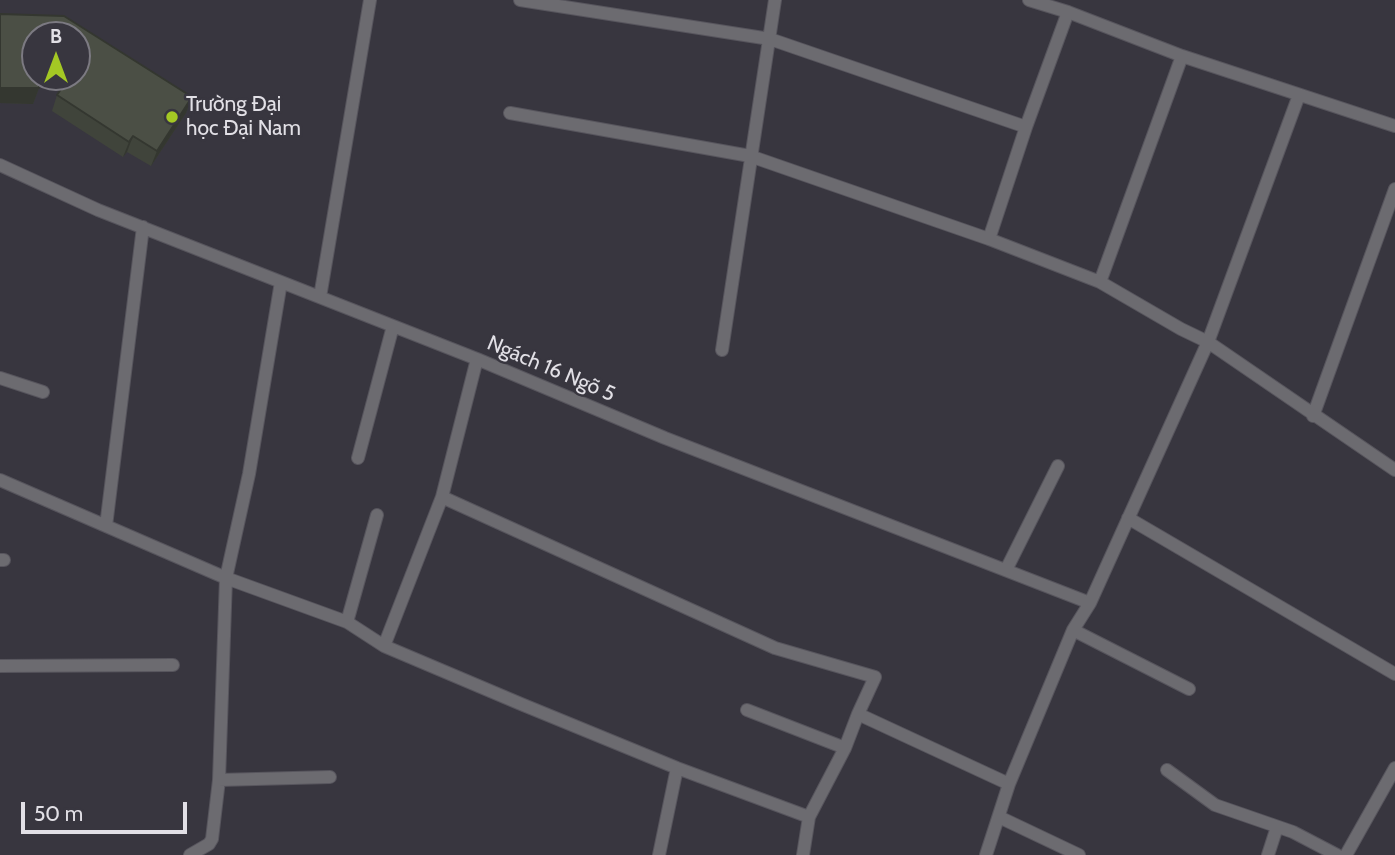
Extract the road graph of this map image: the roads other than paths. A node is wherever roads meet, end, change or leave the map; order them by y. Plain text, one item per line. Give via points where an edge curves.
1 (370, 0) edge
2 (520, 0) edge
3 (775, 0) edge
4 (1029, 0) edge
5 (1068, 12) junction
6 (770, 38) junction
7 (1182, 56) junction
8 (1299, 95) junction
9 (510, 113) dead end
10 (1395, 126) edge
11 (1026, 127) junction
12 (750, 156) junction
13 (0, 165) edge
14 (1395, 189) edge
15 (143, 228) junction
16 (989, 239) junction
17 (281, 282) junction
18 (1100, 282) junction
19 (320, 297) junction
20 (393, 326) junction
21 (1208, 342) junction
22 (722, 350) dead end
23 (477, 359) junction
24 (0, 378) edge
25 (43, 392) dead end
26 (1313, 416) junction
27 (358, 458) dead end
28 (1058, 466) dead end
29 (1395, 470) edge
30 (0, 480) edge
31 (442, 497) junction
32 (377, 515) dead end
33 (1129, 518) junction
34 (106, 526) junction
35 (1006, 570) junction
36 (226, 578) junction
37 (1090, 603) junction
38 (347, 622) junction
39 (1073, 630) junction
40 (384, 646) junction
41 (173, 665) dead end
42 (0, 666) edge
43 (1395, 674) edge
44 (1189, 689) dead end
45 (747, 710) dead end
46 (858, 714) junction
47 (845, 748) junction
48 (677, 768) junction
49 (1395, 768) edge
50 (1167, 770) dead end
51 (330, 777) dead end
52 (219, 780) junction
53 (1009, 784) junction
54 (809, 817) junction
55 (999, 817) junction
56 (1277, 827) junction
57 (190, 855) edge
58 (659, 855) edge
59 (803, 855) edge
60 (986, 855) edge
61 (1079, 855) edge
62 (1268, 855) edge
63 (1337, 855) edge
64 (1346, 855) edge

1 - 19 lane
2 - 6 lane
3 - 6 lane
4 - 5 lane
5 - 7 lane
5 - 11 lane
6 - 11 lane
6 - 12 lane
7 - 8 lane
7 - 18 lane
8 - 10 lane
8 - 21 lane
9 - 12 lane
11 - 16 lane
12 - 16 lane
12 - 22 lane
13 - 15 lane, Ngách 16 Ngõ 5
14 - 26 lane
15 - 17 lane, Ngách 16 Ngõ 5
15 - 34 lane
16 - 18 lane
17 - 19 lane, Ngách 16 Ngõ 5
17 - 36 lane via 249,474
18 - 21 lane
19 - 20 lane, Ngách 16 Ngõ 5
20 - 23 lane, Ngách 16 Ngõ 5
20 - 27 lane
21 - 26 lane
21 - 33 lane
23 - 31 lane
23 - 35 lane, Ngách 16 Ngõ 5 via 665,438
24 - 25 lane
26 - 29 lane
28 - 35 lane
30 - 34 lane
31 - 40 lane
31 - 46 lane via 775,648 875,677
32 - 38 lane
33 - 37 lane
33 - 43 lane
34 - 36 lane
35 - 37 lane, Ngách 16 Ngõ 5
36 - 38 lane
36 - 52 lane
37 - 39 lane
38 - 40 lane
39 - 44 lane
39 - 53 lane
40 - 48 lane
41 - 42 lane
45 - 47 lane
46 - 47 lane
46 - 53 lane
47 - 54 lane
48 - 54 lane
48 - 58 lane
49 - 64 lane
50 - 56 lane via 1215,805
51 - 52 lane
52 - 57 lane via 212,839
53 - 55 lane
54 - 59 lane
55 - 60 lane
55 - 61 lane
56 - 62 lane
56 - 63 lane

